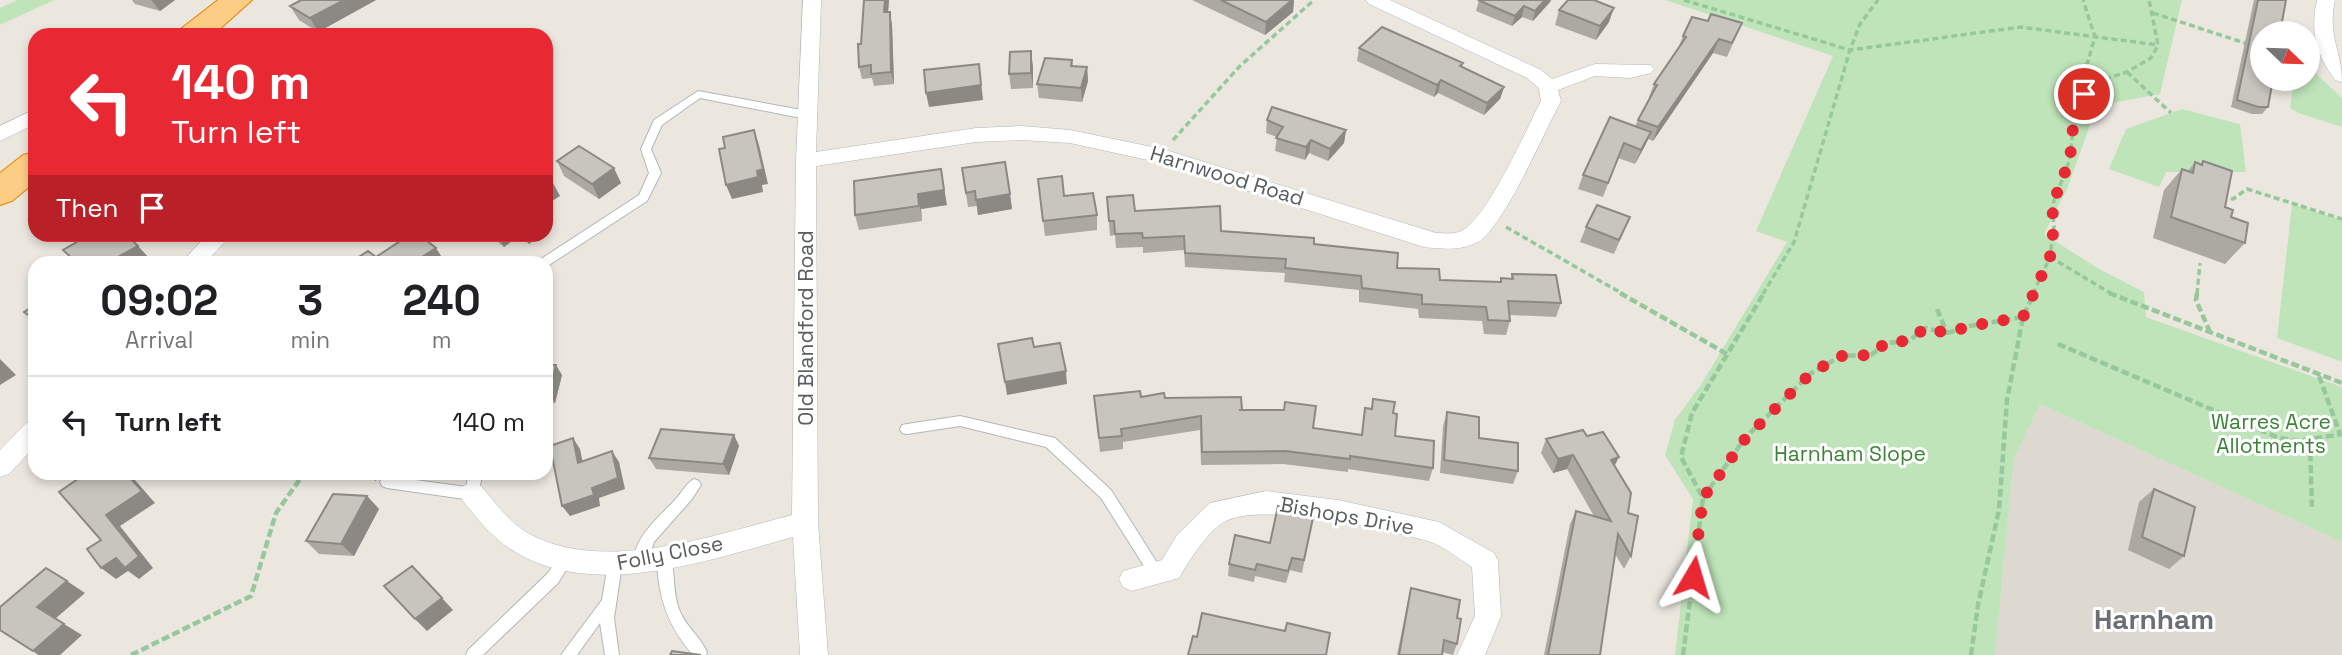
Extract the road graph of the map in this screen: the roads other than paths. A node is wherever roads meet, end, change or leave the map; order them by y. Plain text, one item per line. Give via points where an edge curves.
1 (237, 0) edge
2 (811, 0) edge
3 (1375, 0) edge
4 (2326, 0) edge
5 (202, 28) edge
6 (1644, 69) dead end
7 (2342, 76) edge
8 (1548, 86) junction
9 (809, 113) junction
10 (28, 120) edge
11 (0, 134) edge
12 (806, 161) junction
13 (28, 170) edge
14 (0, 192) edge
15 (214, 242) edge
16 (199, 256) edge
17 (553, 257) edge
18 (906, 429) dead end
19 (28, 437) edge
20 (0, 467) edge
21 (387, 482) dead end
22 (474, 483) edge
23 (694, 485) dead end
24 (805, 523) junction
25 (653, 559) junction
26 (565, 560) junction
27 (615, 564) junction
28 (1144, 576) joint
29 (606, 605) junction
30 (701, 652) edge
31 (473, 655) edge
32 (568, 655) edge
33 (612, 655) edge
34 (814, 655) edge
35 (1471, 655) edge

1 - 5 highway
2 - 9 street, Old Blandford Road
3 - 8 street via 1534,74
4 - 7 street via 2323,44
6 - 8 street via 1631,74 1596,69
8 - 12 street, Harnwood Road via 1551,101 1488,217 1473,234 1444,242 1137,149 1071,138 978,134
9 - 12 street, Old Blandford Road
9 - 17 lane via 698,94 658,123 646,149 655,173 643,198
10 - 11 street
12 - 24 street, Old Blandford Road
13 - 14 highway
15 - 16 street
18 - 28 lane via 960,421 1050,442 1106,494
19 - 20 street
21 - 22 lane
22 - 26 street, Folly Close via 517,540
23 - 25 lane via 643,545
24 - 25 street, Folly Close
24 - 34 street, Old Blandford Road
25 - 27 street, Folly Close
25 - 30 lane via 682,634
26 - 27 street, Folly Close
26 - 31 lane
27 - 29 lane
28 - 35 street, Bishops Drive via 1170,569 1186,543 1219,511 1266,502 1338,511 1439,533 1485,561 1488,616
29 - 32 lane
29 - 33 lane

